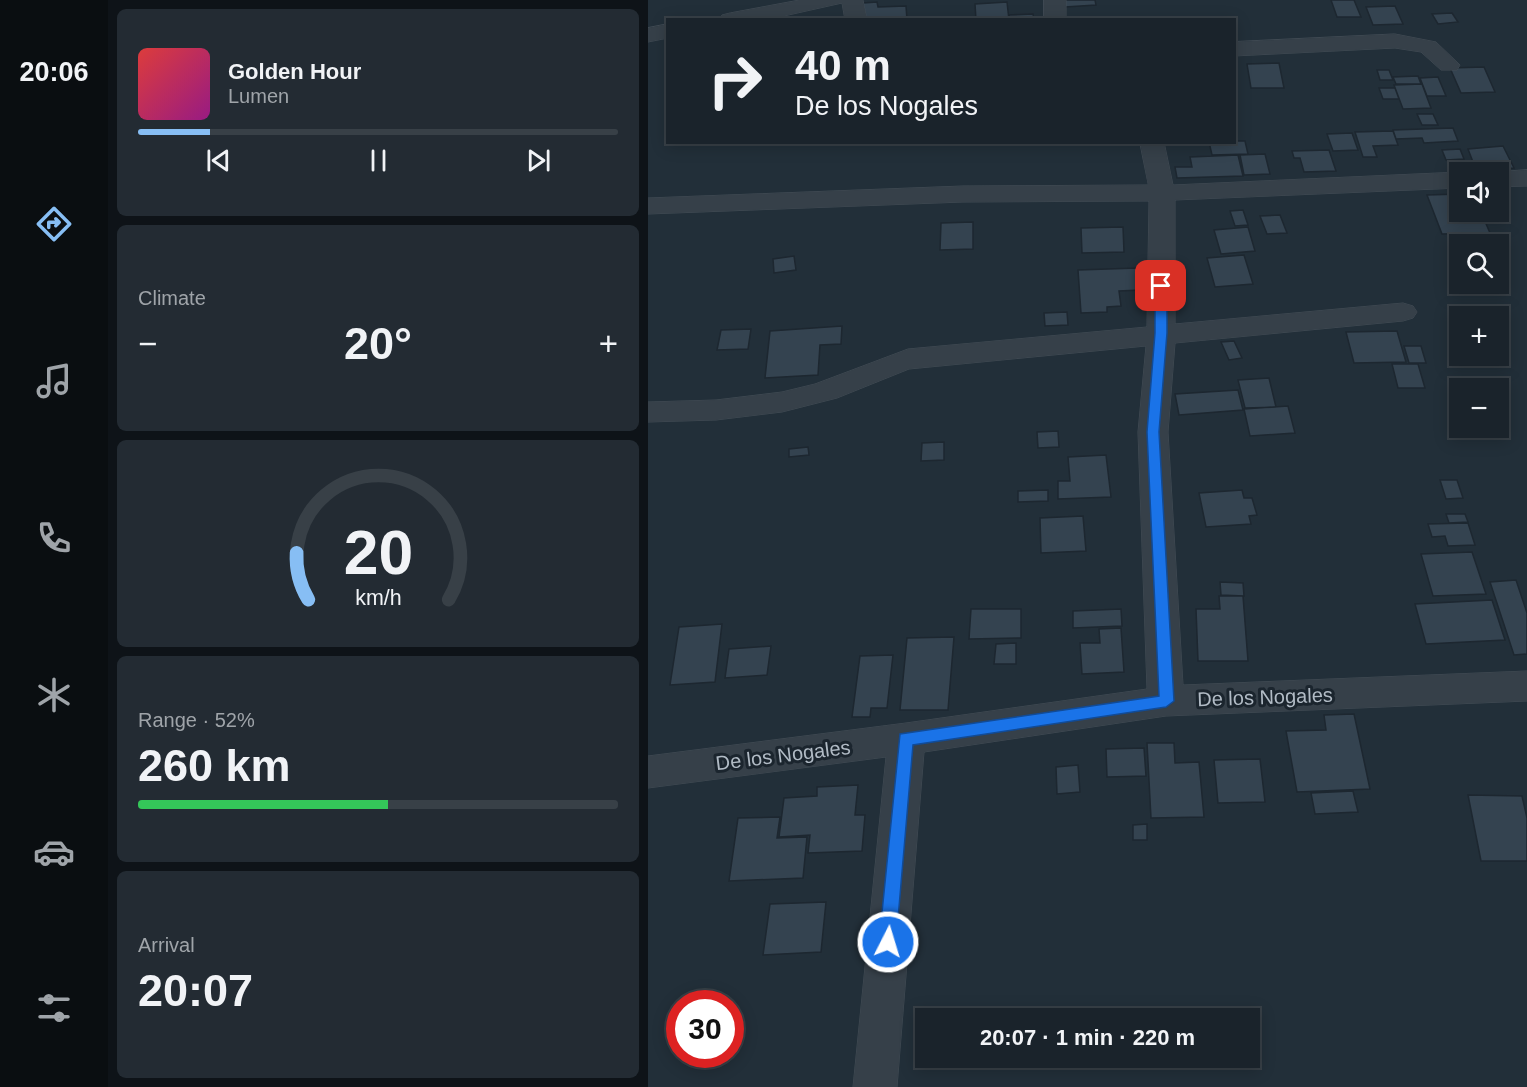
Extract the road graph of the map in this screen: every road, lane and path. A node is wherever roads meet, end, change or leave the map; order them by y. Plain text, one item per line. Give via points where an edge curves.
1 (833, 0) edge
2 (852, 0) edge
3 (1054, 0) edge
4 (740, 18) edge
5 (856, 18) edge
6 (1056, 18) edge
7 (666, 31) edge
8 (648, 35) edge
9 (1236, 50) edge
10 (1449, 65) dead end
11 (1152, 144) edge
12 (1527, 178) edge
13 (1509, 179) edge
14 (1449, 180) edge
15 (1162, 193) junction
16 (648, 206) edge
17 (1403, 312) dead end
18 (1161, 333) junction
19 (648, 412) edge
20 (1527, 686) edge
21 (1166, 701) junction
22 (906, 739) junction
23 (648, 772) edge
24 (875, 1087) edge

1 - 4 street
2 - 5 street
3 - 6 street
7 - 8 street
9 - 10 street via 1395,41 1428,47
11 - 15 street
12 - 13 street
14 - 15 street
15 - 16 street via 963,194
15 - 18 street
17 - 18 street
18 - 19 street via 908,359 826,391 779,404 725,411
18 - 21 street via 1153,432
20 - 21 street, De los Nogales
21 - 22 street, De los Nogales
22 - 23 street, De los Nogales
22 - 24 street

